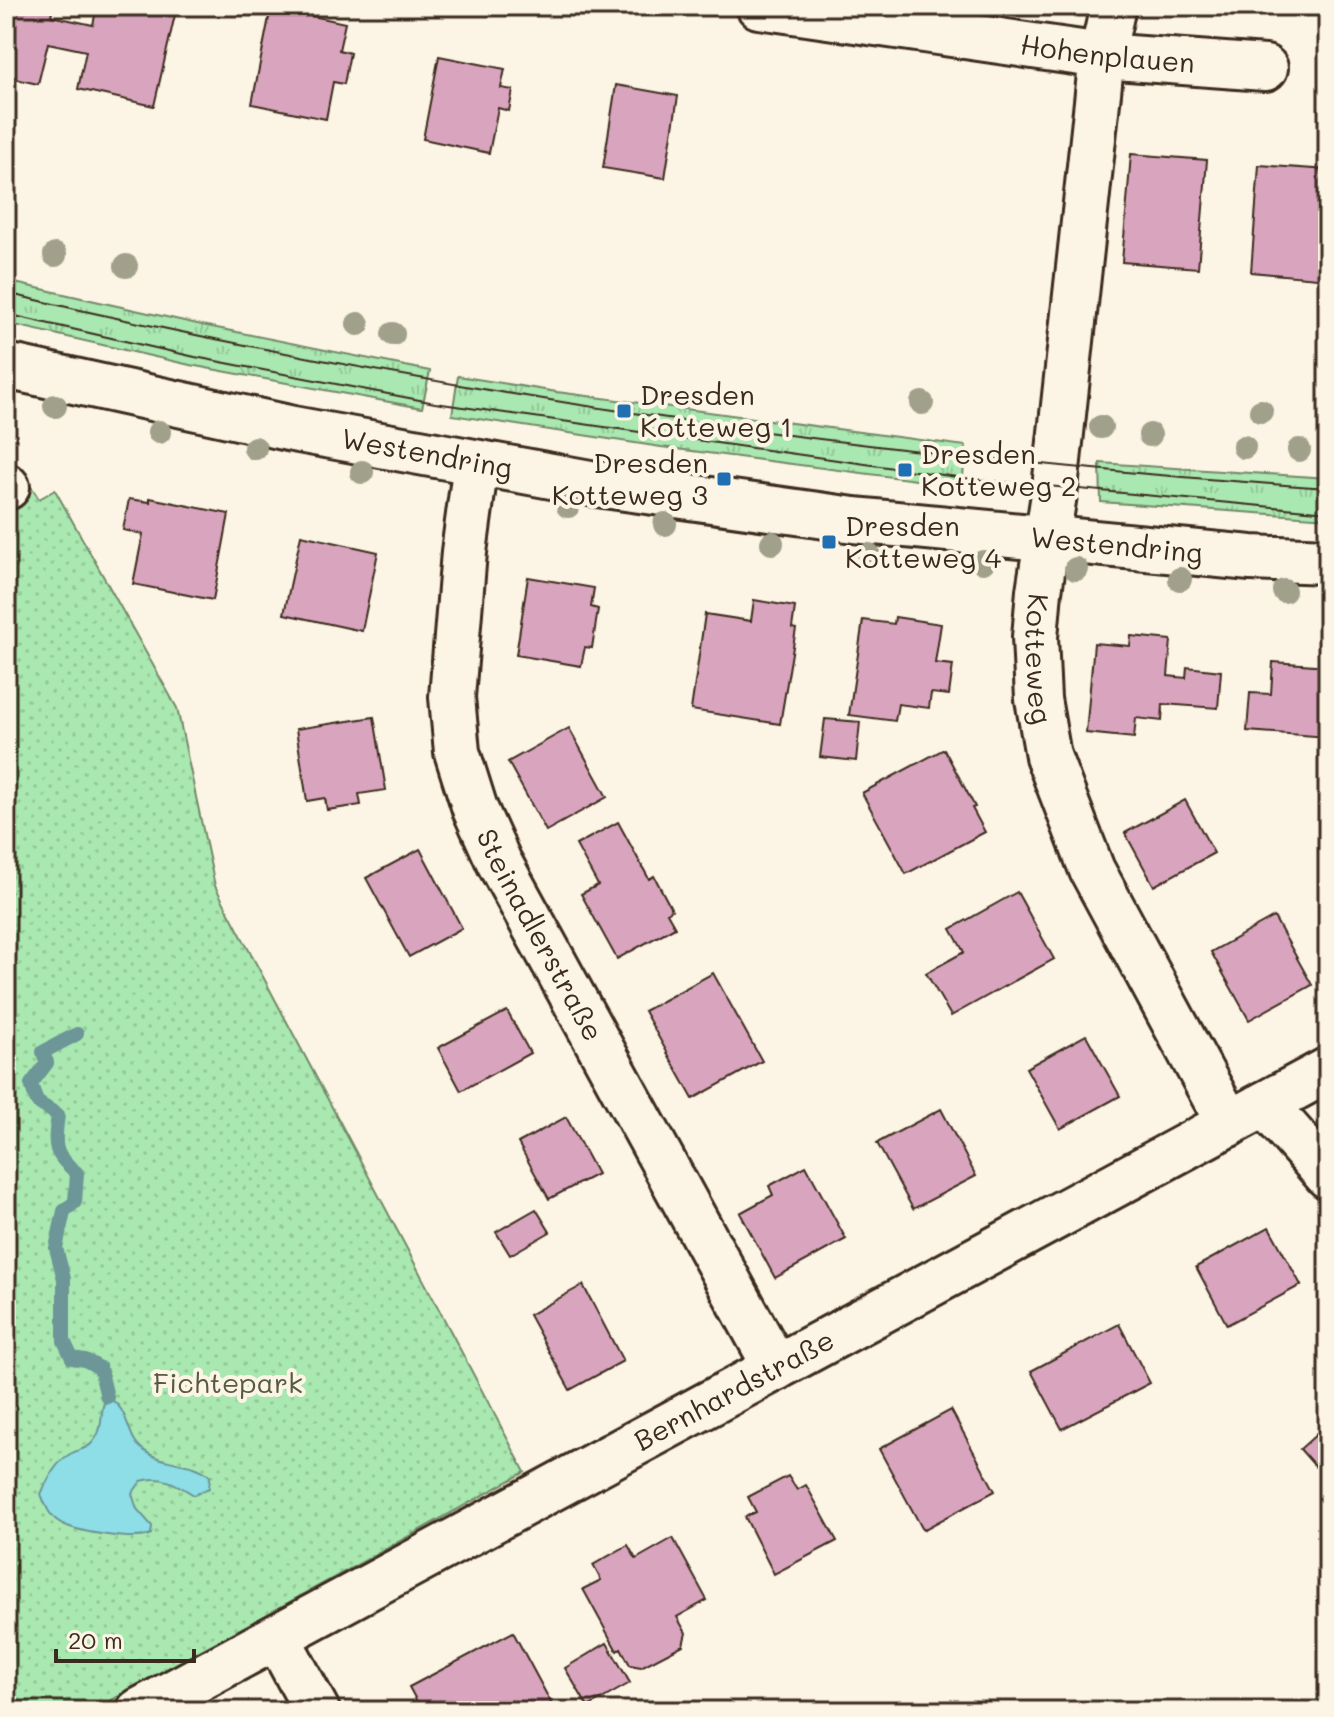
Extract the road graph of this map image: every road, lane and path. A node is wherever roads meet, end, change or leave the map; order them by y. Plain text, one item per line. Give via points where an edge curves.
1 (759, 6) edge
2 (1113, 6) edge
3 (1102, 56) junction
4 (1265, 68) dead end
5 (6, 366) edge
6 (476, 463) junction
7 (1046, 539) junction
8 (1328, 561) edge
9 (1328, 1070) edge
10 (1247, 1114) junction
11 (1328, 1176) edge
12 (776, 1368) junction
13 (277, 1637) junction
14 (139, 1711) edge
15 (317, 1711) edge

1 - 3 street, Hohenplauen
2 - 3 street, Kotteweg
3 - 4 street, Hohenplauen
3 - 7 street, Kotteweg
5 - 6 street, Westendring
6 - 7 street, Westendring via 839,518
6 - 12 street, Steinadlerstraße via 452,697 457,752 475,809
7 - 8 street, Westendring
7 - 10 street, Kotteweg via 1035,637 1048,756 1092,870
9 - 10 street, Bernhardstraße
10 - 11 street, Kotteweg
10 - 12 street, Bernhardstraße
12 - 13 street, Bernhardstraße
13 - 14 street, Bernhardstraße
13 - 15 street

